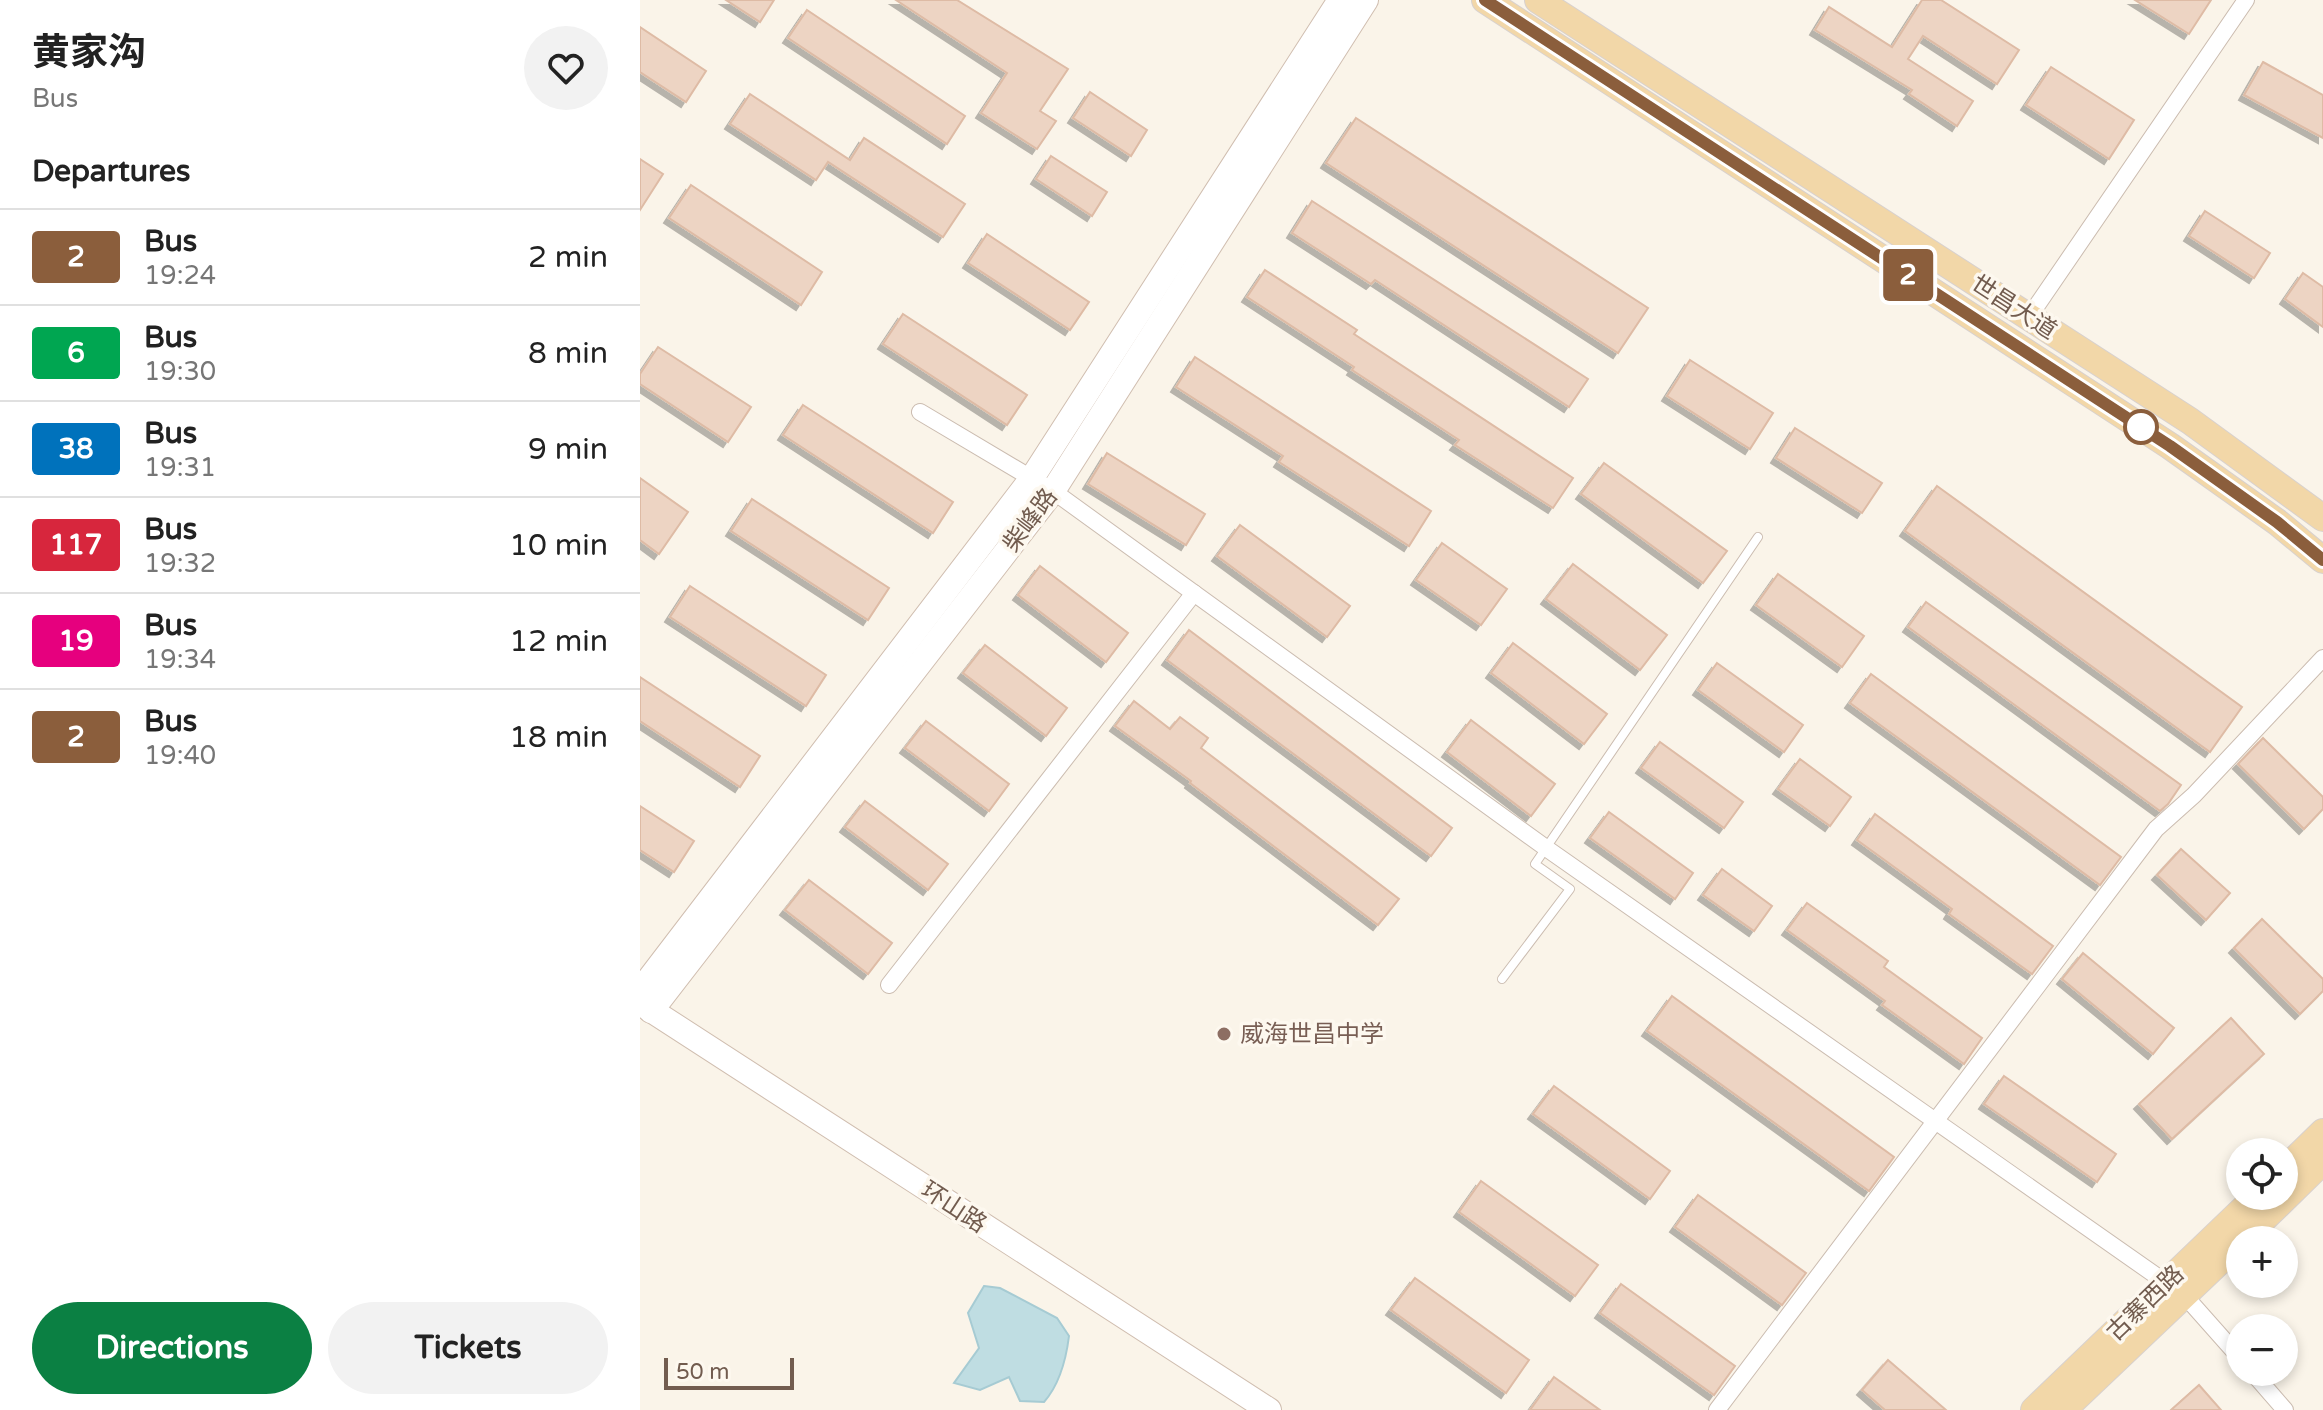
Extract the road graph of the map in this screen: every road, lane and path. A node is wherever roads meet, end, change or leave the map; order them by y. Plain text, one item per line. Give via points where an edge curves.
1 (1340, 0) edge
2 (1366, 0) edge
3 (1485, 0) edge
4 (1538, 0) edge
5 (2246, 0) edge
6 (2029, 317) junction
7 (920, 412) dead end
8 (1032, 478) junction
9 (1053, 491) junction
10 (2323, 518) edge
11 (1758, 537) dead end
12 (2323, 560) edge
13 (1194, 593) junction
14 (2323, 658) edge
15 (1546, 848) junction
16 (1502, 979) dead end
17 (889, 985) dead end
18 (644, 1002) edge
19 (1936, 1120) junction
20 (2323, 1132) edge
21 (2298, 1156) edge
22 (2323, 1161) edge
23 (2245, 1210) edge
24 (2256, 1226) edge
25 (2226, 1252) edge
26 (2176, 1289) junction
27 (2226, 1343) edge
28 (2264, 1386) edge
29 (1269, 1410) edge
30 (1717, 1410) edge
31 (2034, 1410) edge
32 (2063, 1410) edge
33 (2285, 1410) edge

1 - 8 street, 柴峰路
2 - 9 street, 柴峰路
3 - 12 main road, 世昌大道 via 2170,446
4 - 6 main road, 世昌大道
5 - 6 street
6 - 10 main road, 世昌大道 via 2190,421
7 - 8 street
8 - 9 street
8 - 18 street, 柴峰路
9 - 13 street
9 - 18 street, 柴峰路
11 - 15 lane
13 - 15 street
13 - 17 street
14 - 19 street via 2156,829
15 - 16 lane via 1535,864 1570,889
15 - 19 street
18 - 29 street, 环山路
19 - 26 street
19 - 30 street
20 - 21 main road
22 - 24 main road, 古寨西路
23 - 26 main road, 古寨西路
25 - 26 main road, 古寨西路
26 - 27 street
26 - 31 main road, 古寨西路
26 - 32 main road, 古寨西路
28 - 33 street

